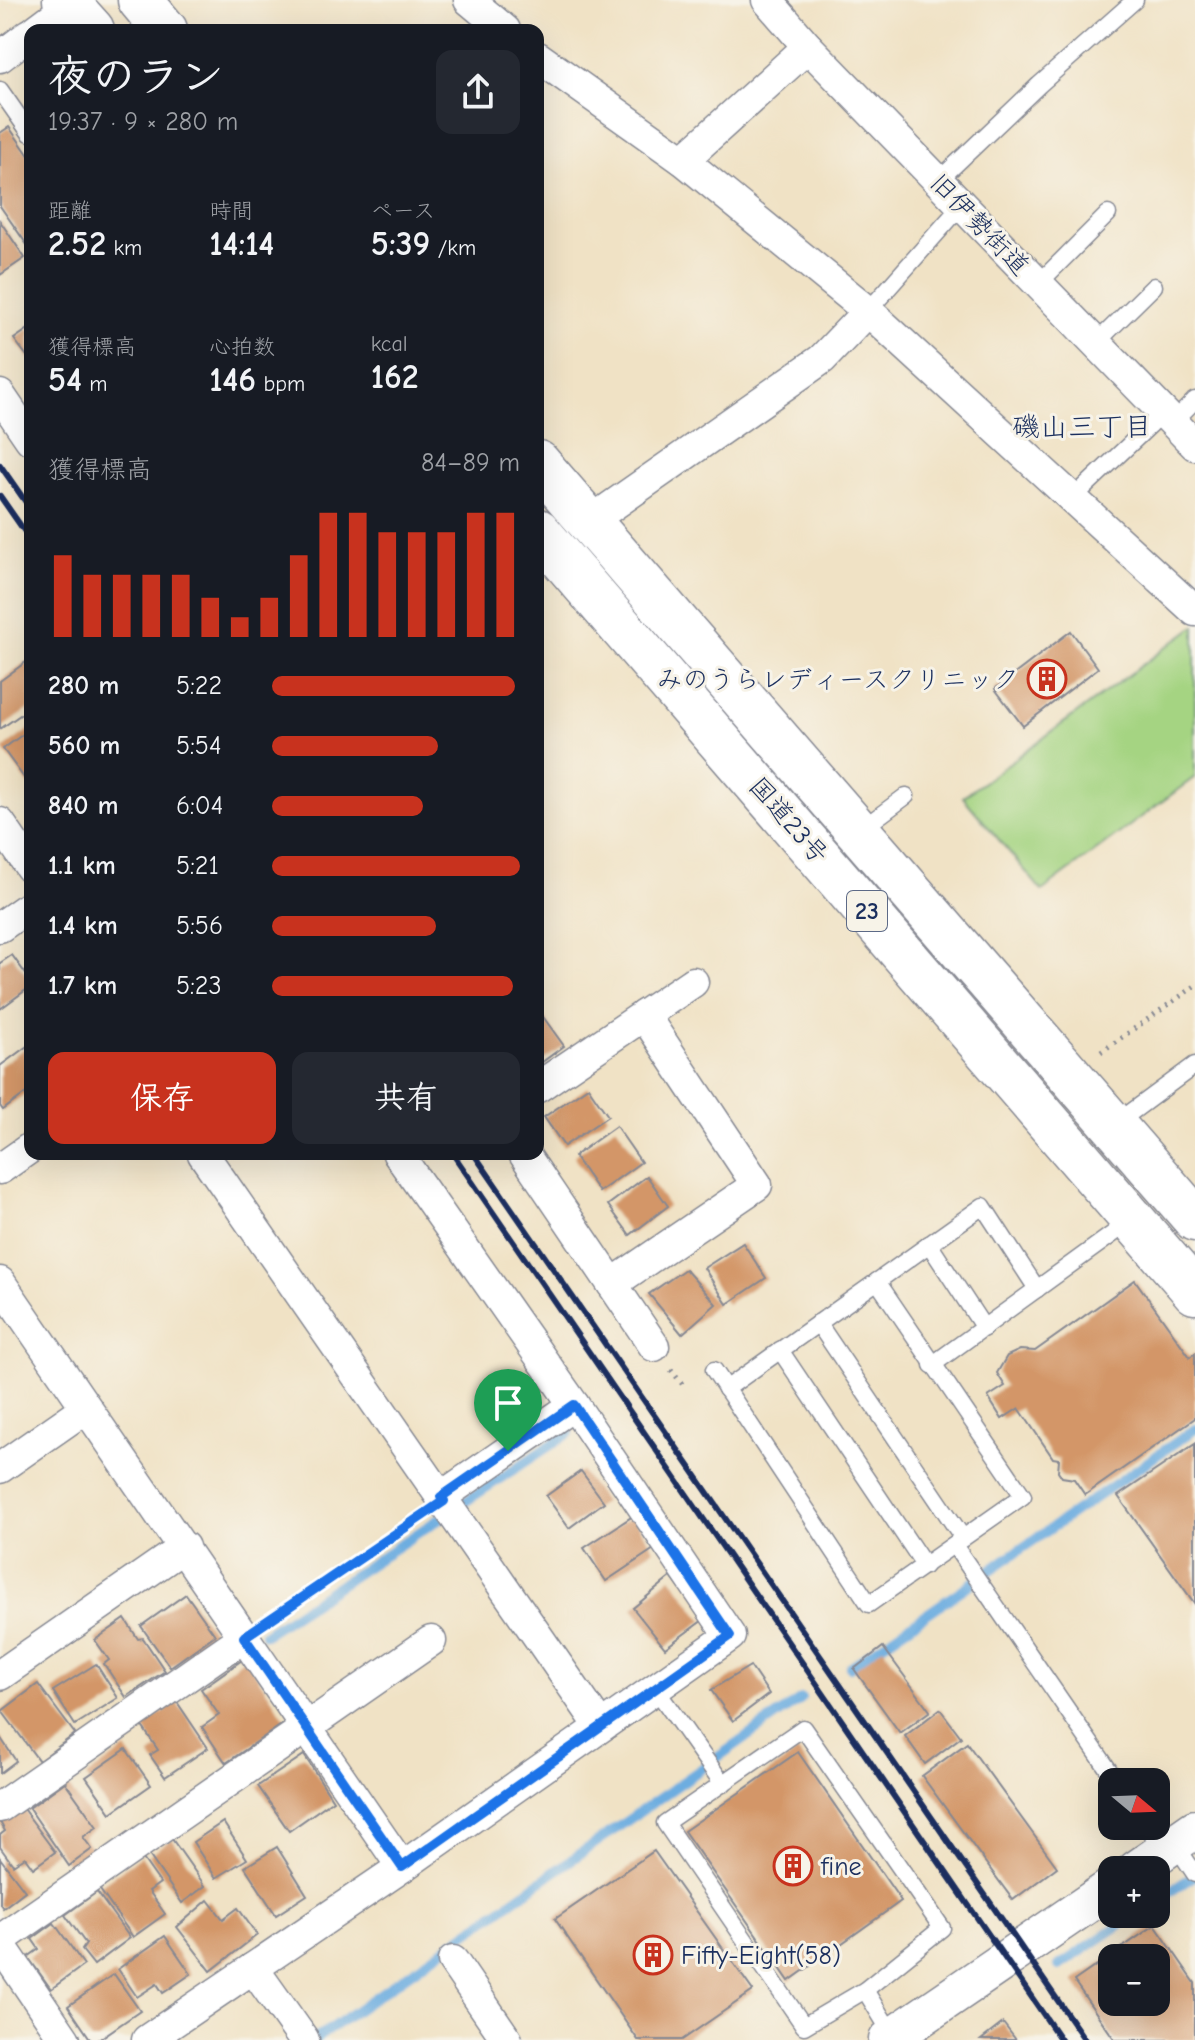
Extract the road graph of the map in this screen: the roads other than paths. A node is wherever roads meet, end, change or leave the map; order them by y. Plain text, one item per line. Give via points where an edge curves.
1 (140, 0) edge
2 (469, 0) edge
3 (767, 0) edge
4 (1135, 0) edge
5 (160, 24) edge
6 (498, 24) edge
7 (24, 39) edge
8 (808, 47) junction
9 (0, 57) edge
10 (544, 61) edge
11 (0, 90) edge
12 (24, 124) edge
13 (683, 160) junction
14 (938, 181) junction
15 (961, 206) junction
16 (1108, 214) dead end
17 (1038, 284) junction
18 (1154, 286) dead end
19 (868, 311) junction
20 (1096, 343) junction
21 (0, 395) edge
22 (1195, 400) edge
23 (1168, 417) junction
24 (24, 430) edge
25 (1195, 445) edge
26 (544, 470) edge
27 (1073, 498) junction
28 (589, 522) junction
29 (544, 538) edge
30 (1195, 611) edge
31 (906, 796) dead end
32 (0, 823) edge
33 (858, 831) junction
34 (24, 858) edge
35 (24, 910) edge
36 (0, 927) edge
37 (693, 982) dead end
38 (644, 1015) junction
39 (1195, 1066) edge
40 (544, 1083) edge
41 (1112, 1126) junction
42 (24, 1152) edge
43 (207, 1160) edge
44 (402, 1160) edge
45 (528, 1160) edge
46 (0, 1169) edge
47 (1133, 1219) junction
48 (1195, 1219) edge
49 (929, 1244) junction
50 (877, 1281) junction
51 (0, 1282) edge
52 (612, 1284) junction
53 (1037, 1289) junction
54 (1195, 1292) edge
55 (818, 1323) junction
56 (984, 1328) junction
57 (654, 1346) dead end
58 (780, 1350) junction
59 (932, 1365) junction
60 (714, 1370) dead end
61 (726, 1389) junction
62 (574, 1405) junction
63 (86, 1408) junction
64 (0, 1468) edge
65 (447, 1505) junction
66 (958, 1542) junction
67 (184, 1547) junction
68 (925, 1566) junction
69 (244, 1637) junction
70 (431, 1641) dead end
71 (0, 1675) edge
72 (655, 1688) junction
73 (306, 1726) junction
74 (600, 1726) junction
75 (1107, 1768) edge
76 (719, 1778) junction
77 (0, 1807) edge
78 (402, 1867) junction
79 (1098, 1897) edge
80 (0, 1942) edge
81 (453, 1961) dead end
82 (253, 1968) junction
83 (865, 1990) junction
84 (301, 2036) edge
85 (890, 2038) edge
86 (65, 2040) edge
87 (147, 2040) edge
88 (507, 2040) edge

1 - 5 highway
2 - 6 street
3 - 8 street, 旧伊勢街道
4 - 14 lane
7 - 9 street
8 - 13 street
8 - 14 street, 旧伊勢街道
10 - 13 street
11 - 12 lane
13 - 19 street
14 - 15 street, 旧伊勢街道
15 - 17 street, 旧伊勢街道
15 - 19 lane
16 - 17 lane
17 - 20 street, 旧伊勢街道
18 - 20 lane
19 - 27 street
19 - 28 street via 822,359
20 - 23 street, 旧伊勢街道
21 - 24 street
22 - 23 lane
23 - 25 street, 旧伊勢街道
23 - 27 lane
26 - 28 highway, 国道23号 / 23
27 - 30 street
28 - 33 highway, 国道23号 / 23
29 - 47 highway, 国道23号 / 23
31 - 33 lane
32 - 34 street
33 - 41 highway, 国道23号 / 23
35 - 36 street
37 - 38 street
38 - 40 street
38 - 52 street via 757,1185
39 - 41 lane
41 - 48 highway, 国道23号 / 23
42 - 46 street
43 - 65 street
44 - 62 street
45 - 52 street
47 - 53 lane
47 - 54 highway, 国道23号 / 23
49 - 50 lane
49 - 53 lane via 983,1206
49 - 56 lane
50 - 55 lane
50 - 59 lane
51 - 63 street
52 - 57 street
53 - 56 lane
55 - 58 lane
55 - 66 lane
56 - 59 lane
58 - 61 lane
58 - 68 lane
59 - 66 lane via 1023,1496
60 - 61 lane
61 - 68 lane via 869,1604
62 - 65 street
62 - 72 street via 730,1636
63 - 64 street
63 - 67 street
65 - 74 street
66 - 68 lane
66 - 75 lane via 969,1566
67 - 69 street
67 - 71 street
69 - 73 street
69 - 77 street
70 - 73 street
72 - 74 street
72 - 76 lane
73 - 78 street
73 - 80 street
74 - 78 street
76 - 83 lane via 665,1823 804,2026
76 - 83 lane via 803,1728 942,1928
78 - 82 street
79 - 85 street
80 - 86 street
81 - 88 street
82 - 84 street
82 - 87 street
83 - 85 lane

